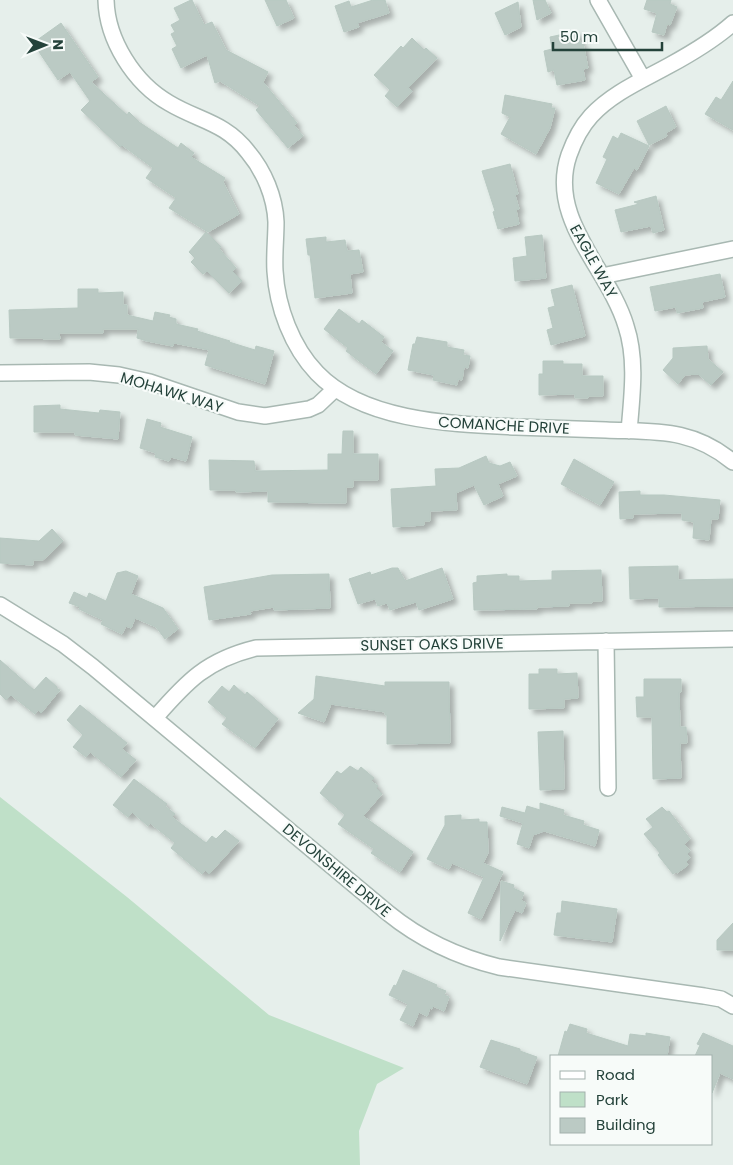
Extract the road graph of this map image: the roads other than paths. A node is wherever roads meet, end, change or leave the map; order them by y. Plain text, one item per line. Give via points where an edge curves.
1 (106, 0) edge
2 (598, 0) edge
3 (733, 23) edge
4 (643, 79) junction
5 (733, 249) edge
6 (602, 276) junction
7 (0, 373) edge
8 (335, 389) junction
9 (629, 431) junction
10 (733, 462) edge
11 (0, 605) edge
12 (733, 639) edge
13 (606, 641) junction
14 (155, 718) junction
15 (608, 788) dead end
16 (733, 1006) edge

1 - 8 street, COMANCHE DRIVE via 116,44 142,81 168,103 223,129 246,149 257,164 273,200 275,270 283,312 292,336 316,372
2 - 4 street
3 - 4 street, EAGLE WAY via 694,52
4 - 6 street, EAGLE WAY via 590,116 568,158 564,188 568,209
5 - 6 street
6 - 9 street, EAGLE WAY via 623,315 631,346
7 - 8 street, MOHAWK WAY via 119,374 238,412 264,416 309,409
8 - 9 street, COMANCHE DRIVE via 376,409 453,424
9 - 10 street, COMANCHE DRIVE via 690,437 712,446
11 - 14 street, DEVONSHIRE DRIVE via 64,644
12 - 13 street, SUNSET OAKS DRIVE
13 - 14 street, SUNSET OAKS DRIVE via 256,648 226,657 196,674
13 - 15 street
14 - 16 street, DEVONSHIRE DRIVE via 388,914 437,945 499,967 704,996 721,999

